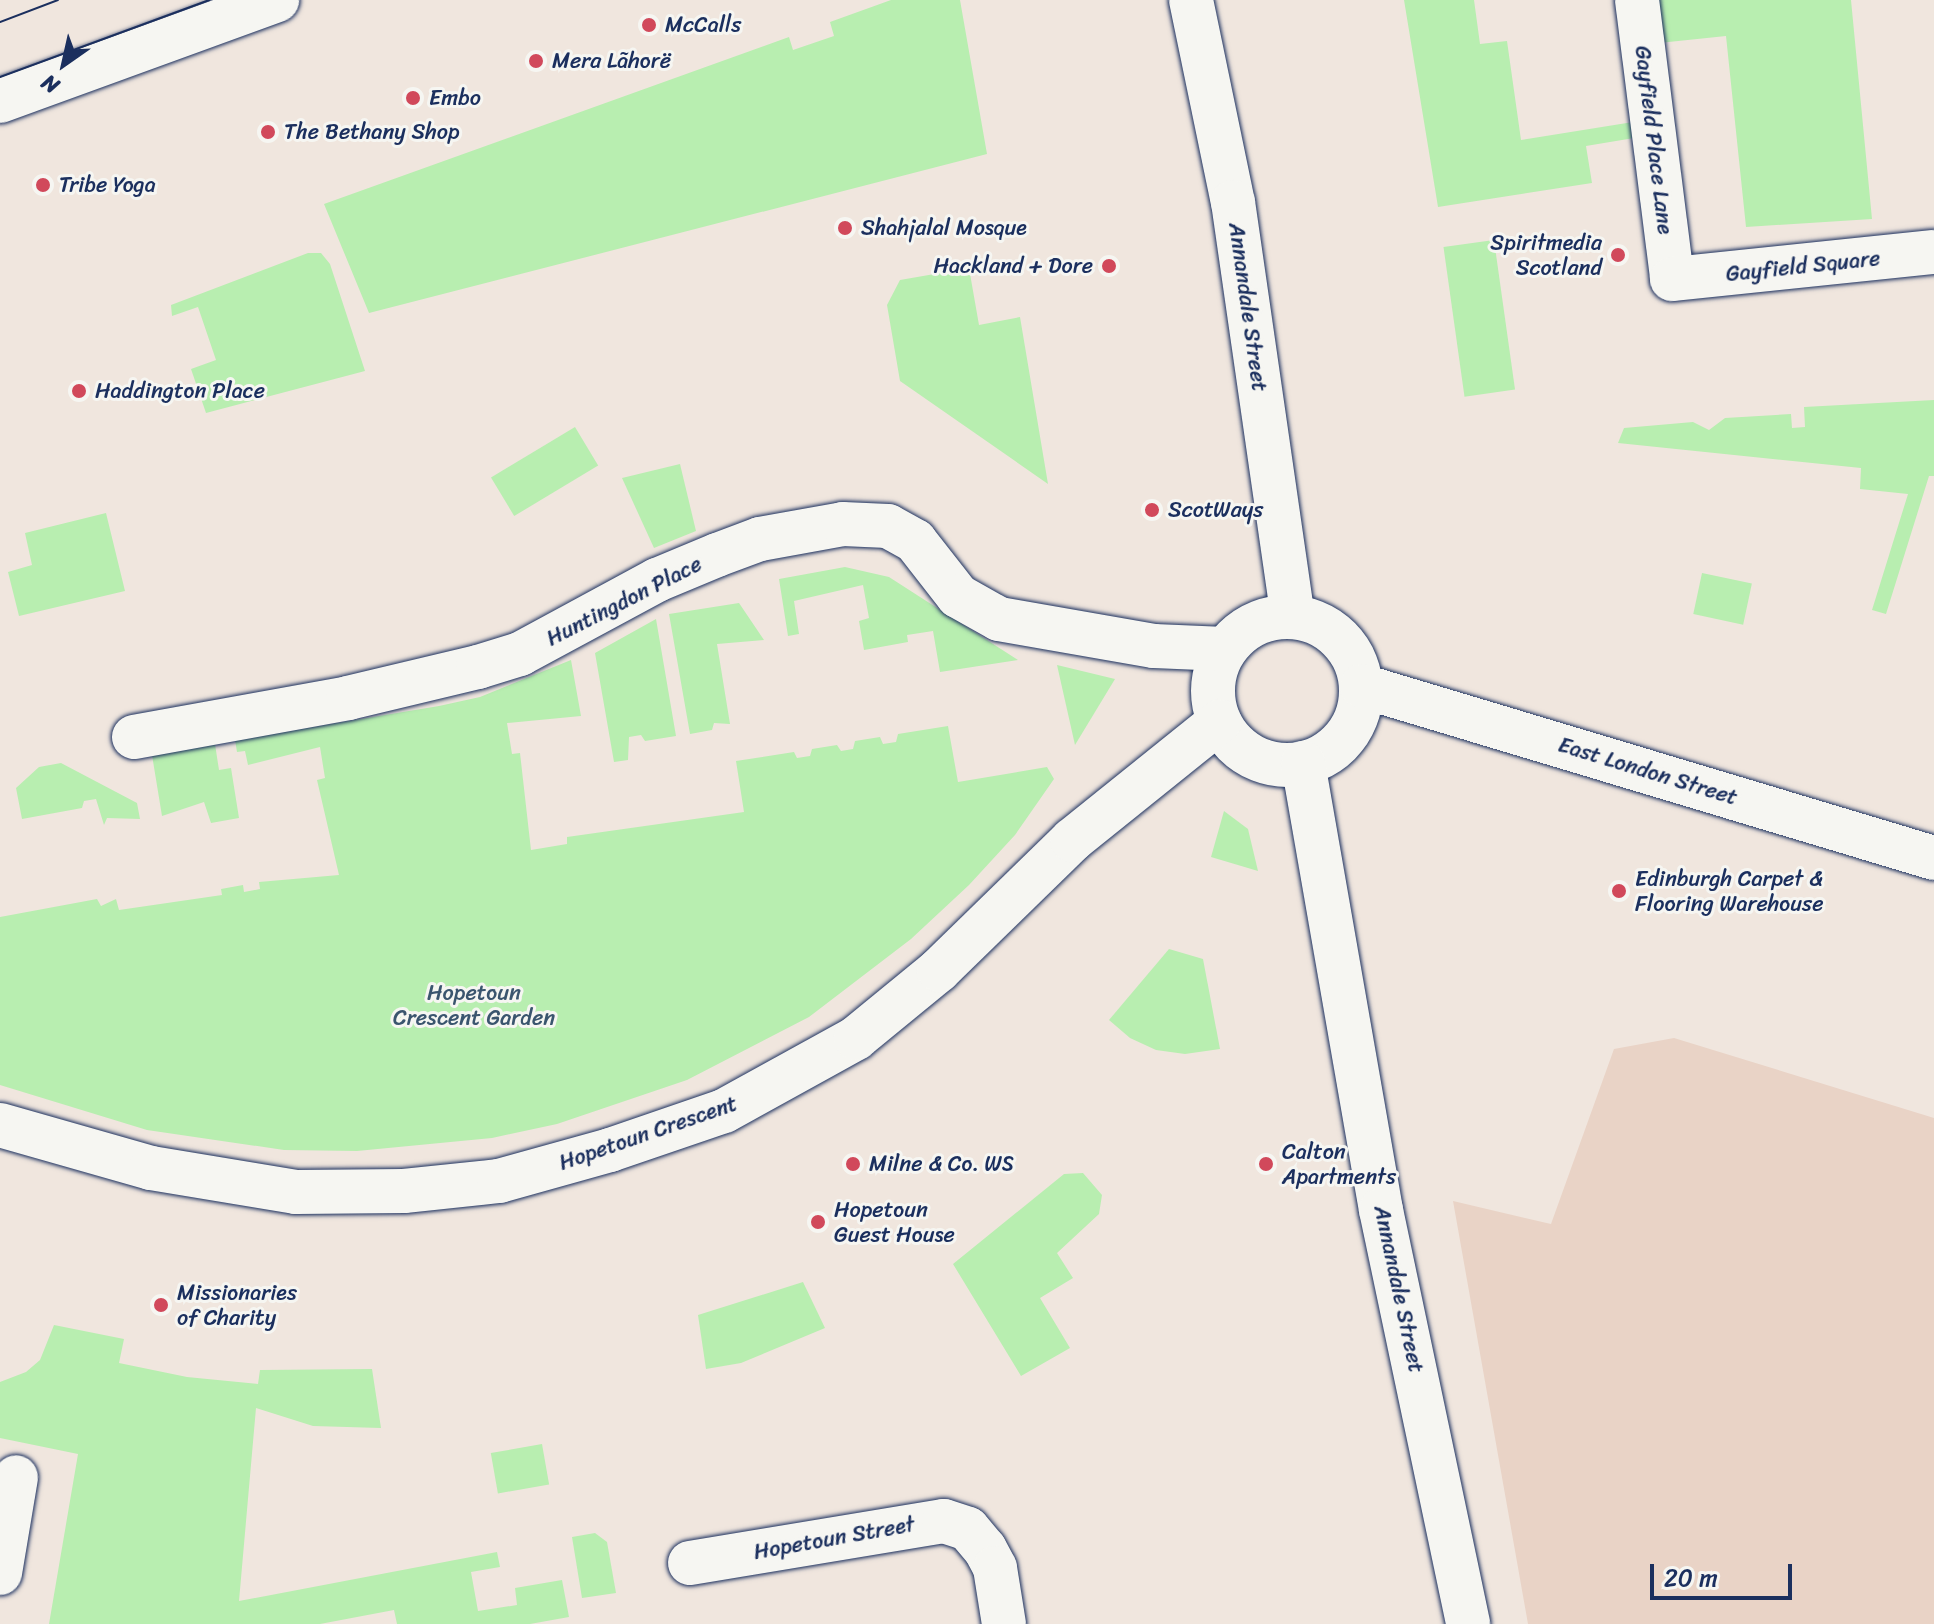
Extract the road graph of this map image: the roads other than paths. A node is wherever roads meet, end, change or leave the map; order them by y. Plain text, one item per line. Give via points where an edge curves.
1 (277, 0) edge
2 (1191, 0) edge
3 (1637, 0) edge
4 (0, 101) edge
5 (1934, 252) edge
6 (1672, 279) joint
7 (1293, 616) junction
8 (1225, 649) junction
9 (1362, 686) junction
10 (1219, 722) junction
11 (134, 737) dead end
12 (1303, 763) junction
13 (1934, 858) edge
14 (0, 1125) edge
15 (16, 1477) dead end
16 (690, 1563) dead end
17 (0, 1573) edge
18 (1004, 1624) edge
19 (1468, 1624) edge

1 - 4 street
2 - 7 street, Annandale Street via 1233,202
3 - 6 street, Gayfield Place Lane
5 - 6 street, Gayfield Square
7 - 8 street via 1250,626
7 - 9 street via 1322,625 1340,638 1355,659
8 - 10 street via 1214,679
8 - 11 street, Huntingdon Place via 1154,646 999,619 958,596 915,541 888,526 843,524 760,539 717,555 657,580 520,654 478,667 348,698
9 - 12 street via 1349,732 1334,749
9 - 13 street, East London Street
10 - 12 street via 1254,757
10 - 14 street, Hopetoun Crescent via 1072,840 939,970 856,1038 724,1111 610,1150 499,1181 404,1191 296,1192 151,1168
12 - 19 street, Annandale Street via 1381,1210
15 - 17 street
16 - 18 street, Hopetoun Street via 944,1521 968,1529 985,1549 995,1568

